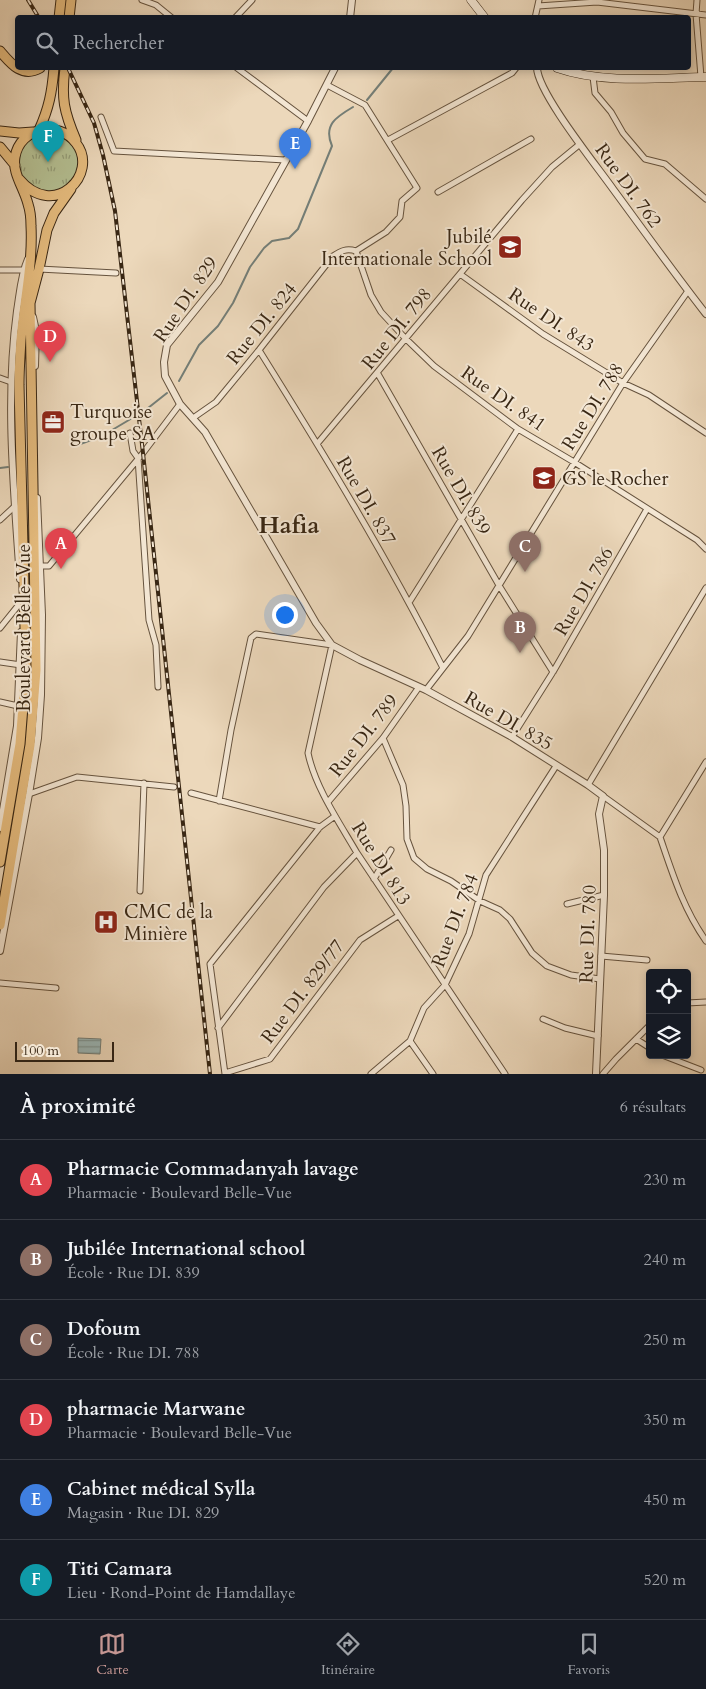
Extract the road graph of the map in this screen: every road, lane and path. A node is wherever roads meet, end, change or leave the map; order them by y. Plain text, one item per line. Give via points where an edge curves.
1 (61, 0) edge
2 (71, 0) edge
3 (142, 0) edge
4 (252, 0) edge
5 (352, 0) edge
6 (471, 0) edge
7 (539, 0) edge
8 (697, 0) edge
9 (597, 1) edge
10 (157, 2) edge
11 (538, 6) junction
12 (696, 14) junction
13 (59, 15) edge
14 (69, 15) edge
15 (169, 15) edge
16 (238, 15) edge
17 (350, 15) edge
18 (483, 15) edge
19 (536, 15) edge
20 (706, 15) edge
21 (0, 51) edge
22 (15, 67) edge
23 (19, 70) edge
24 (35, 70) edge
25 (54, 70) edge
26 (65, 70) edge
27 (240, 70) edge
28 (334, 70) edge
29 (514, 70) edge
30 (537, 70) edge
31 (564, 70) edge
32 (592, 77) junction
33 (703, 77) edge
34 (327, 85) junction
35 (101, 117) dead end
36 (308, 121) junction
37 (0, 131) edge
38 (36, 131) junction
39 (530, 139) dead end
40 (388, 140) junction
41 (78, 144) junction
42 (580, 144) junction
43 (0, 147) edge
44 (285, 160) junction
45 (15, 165) junction
46 (19, 179) junction
47 (72, 186) junction
48 (438, 192) dead end
49 (706, 199) edge
50 (353, 250) junction
51 (32, 251) junction
52 (39, 269) junction
53 (0, 270) edge
54 (23, 270) junction
55 (116, 273) dead end
56 (460, 274) junction
57 (688, 291) junction
58 (30, 303) junction
59 (706, 314) edge
60 (405, 338) junction
61 (259, 350) junction
62 (378, 374) junction
63 (0, 378) edge
64 (11, 382) junction
65 (623, 383) junction
66 (180, 404) junction
67 (194, 418) junction
68 (518, 429) junction
69 (130, 433) dead end
70 (706, 433) edge
71 (317, 444) junction
72 (138, 458) junction
73 (574, 462) junction
74 (15, 506) junction
75 (648, 510) junction
76 (462, 519) junction
77 (0, 520) edge
78 (706, 549) edge
79 (40, 566) junction
80 (500, 587) junction
81 (706, 588) edge
82 (410, 601) junction
83 (22, 602) junction
84 (0, 628) edge
85 (332, 645) junction
86 (0, 662) edge
87 (20, 665) junction
88 (443, 668) junction
89 (553, 672) junction
90 (158, 687) dead end
91 (419, 687) junction
92 (426, 690) junction
93 (0, 702) edge
94 (18, 706) junction
95 (383, 738) junction
96 (512, 738) junction
97 (706, 762) edge
98 (556, 766) junction
99 (144, 783) junction
100 (588, 785) junction
101 (174, 787) dead end
102 (191, 793) dead end
103 (29, 794) junction
104 (602, 796) junction
105 (219, 801) junction
106 (328, 802) junction
107 (335, 816) junction
108 (320, 827) junction
109 (0, 828) edge
110 (660, 837) junction
111 (391, 850) dead end
112 (357, 853) junction
113 (0, 862) edge
114 (374, 878) junction
115 (140, 891) dead end
116 (604, 895) junction
117 (480, 901) junction
118 (567, 904) dead end
119 (398, 916) junction
120 (0, 925) edge
121 (706, 940) edge
122 (0, 951) edge
123 (601, 956) junction
124 (647, 960) dead end
125 (600, 978) junction
126 (0, 983) edge
127 (445, 985) junction
128 (56, 988) dead end
129 (706, 1002) edge
130 (691, 1003) edge
131 (543, 1019) dead end
132 (218, 1028) junction
133 (646, 1030) edge
134 (598, 1036) junction
135 (636, 1039) junction
136 (410, 1041) junction
137 (646, 1045) edge
138 (672, 1059) edge
139 (701, 1070) dead end
140 (225, 1074) edge
141 (371, 1074) edge
142 (432, 1074) edge
143 (505, 1074) edge
144 (596, 1074) edge
145 (604, 1074) edge

1 - 13 main road
2 - 14 main road
3 - 10 street
4 - 16 street
5 - 17 street
6 - 18 main road
7 - 11 street
8 - 12 street
9 - 11 street
9 - 12 street
10 - 15 street
11 - 19 street
12 - 20 street
12 - 33 street
21 - 22 main road
23 - 24 main road
25 - 38 main road via 48,111
26 - 41 main road via 63,104
27 - 36 street
28 - 34 street, Rue DI. 829
29 - 40 street
30 - 42 street, Rue DI. 762 via 553,105
31 - 32 main road
32 - 33 main road
32 - 49 street via 595,93 645,159 666,164
34 - 36 street, Rue DI. 829
34 - 40 street via 365,105
35 - 44 street via 114,150
36 - 44 street, Rue DI. 829
37 - 38 main road
38 - 41 main road via 61,130
38 - 45 main road via 21,142
39 - 48 street
40 - 50 street, Rue DI. 824 via 417,188 402,201 400,217 386,232
41 - 47 main road via 82,166
42 - 56 street, Rue DI. 798 via 552,167
42 - 57 street, Rue DI. 762
43 - 45 main road
44 - 66 street, Rue DI. 829 via 218,282 167,345 165,376
45 - 46 main road
46 - 47 main road via 37,194 50,196
46 - 51 main road, Boulevard Belle-Vue via 29,205
47 - 52 main road, Boulevard Belle-Vue via 47,230
50 - 60 street, Rue DI. 841 via 381,312
50 - 61 street, Rue DI. 824 via 343,250 333,256
51 - 54 street, Boulevard Belle-Vue
51 - 113 main road, Boulevard Belle-Vue via 19,385 26,668 20,744
52 - 55 street
52 - 58 main road, Boulevard Belle-Vue
53 - 54 street
54 - 64 street, Boulevard Belle-Vue
56 - 60 street, Rue DI. 798
56 - 65 street, Rue DI. 843 via 543,334
57 - 59 street, Rue DI. 762
57 - 65 street, Rue DI. 788
58 - 79 street, Boulevard Belle-Vue via 36,331 34,401
58 - 120 main road, Boulevard Belle-Vue via 36,670 30,745
60 - 62 street, Rue DI. 798
60 - 68 street, Rue DI. 841 via 434,366
61 - 67 street, Rue DI. 824 via 216,402
61 - 71 street, Rue DI. 837
62 - 71 street, Rue DI. 798
62 - 76 street, Rue DI. 839
63 - 64 street
64 - 74 street, Boulevard Belle-Vue
65 - 70 street, Rue DI. 843 via 649,395
65 - 73 street, Rue DI. 788
66 - 67 street, Rue DI. 829
66 - 72 street
67 - 85 street, Rue DI. 829
68 - 73 street, Rue DI. 841
68 - 76 street
69 - 72 street via 133,451
71 - 82 street, Rue DI. 837
72 - 79 street via 49,566
72 - 90 street via 149,620 156,645
73 - 75 street, Rue DI. 841
73 - 80 street, Rue DI. 788
74 - 77 street
74 - 83 street, Boulevard Belle-Vue
75 - 78 street, Rue DI. 841
75 - 89 street, Rue DI. 786
76 - 80 street, Rue DI. 839
76 - 82 street
79 - 103 street, Boulevard Belle-Vue via 41,695
80 - 88 street, Rue DI. 788
80 - 89 street, Rue DI. 839
81 - 100 street
82 - 88 street, Rue DI. 837
83 - 84 street
83 - 87 street, Boulevard Belle-Vue
85 - 91 street, Rue DI. 835
85 - 105 street via 256,634 251,638
85 - 106 street, Rue DI 813 via 308,753 310,765
86 - 87 street
87 - 94 street, Boulevard Belle-Vue
88 - 92 street, Rue DI. 788
89 - 96 street, Rue DI. 786
91 - 92 street, Rue DI. 835
91 - 95 street, Rue DI. 789
92 - 96 street, Rue DI. 835
93 - 94 street
94 - 109 street, Boulevard Belle-Vue
95 - 106 street, Rue DI. 789
95 - 117 street via 403,785 407,839 414,858
96 - 98 street, Rue DI. 835
97 - 110 street
98 - 100 street, Rue DI. 835
98 - 117 street, Rue DI. 784 via 486,875
99 - 101 street
99 - 103 street via 77,777
99 - 115 street
100 - 104 street, Rue DI. 835
102 - 105 street
103 - 122 street, Boulevard Belle-Vue
104 - 110 street, Rue DI. 835
104 - 116 street, Rue DI. 780 via 599,814 604,850
105 - 108 street
106 - 107 street, Rue DI 813
107 - 108 street
107 - 112 street, Rue DI 813
108 - 132 street via 210,964
110 - 121 street via 692,921
111 - 114 street
112 - 114 street, Rue DI 813
112 - 132 street via 324,887
114 - 119 street, Rue DI 813
116 - 118 street
116 - 123 street, Rue DI. 780
117 - 125 street via 500,910 510,919 532,953 547,966 571,975
117 - 127 street, Rue DI. 784 via 460,957
119 - 127 street, Rue DI 813
119 - 140 street, Rue DI. 829/77 via 360,940 270,1059
123 - 124 street
123 - 125 street, Rue DI. 780
125 - 134 street, Rue DI. 780
126 - 128 street
127 - 136 street, Rue DI. 784 via 424,1008
127 - 143 street, Rue DI 813
129 - 130 street
131 - 134 street
132 - 140 street
133 - 135 street
134 - 144 street, Rue DI. 780
135 - 137 street
135 - 145 street
136 - 141 street, Rue DI. 784
136 - 142 street
138 - 139 street

